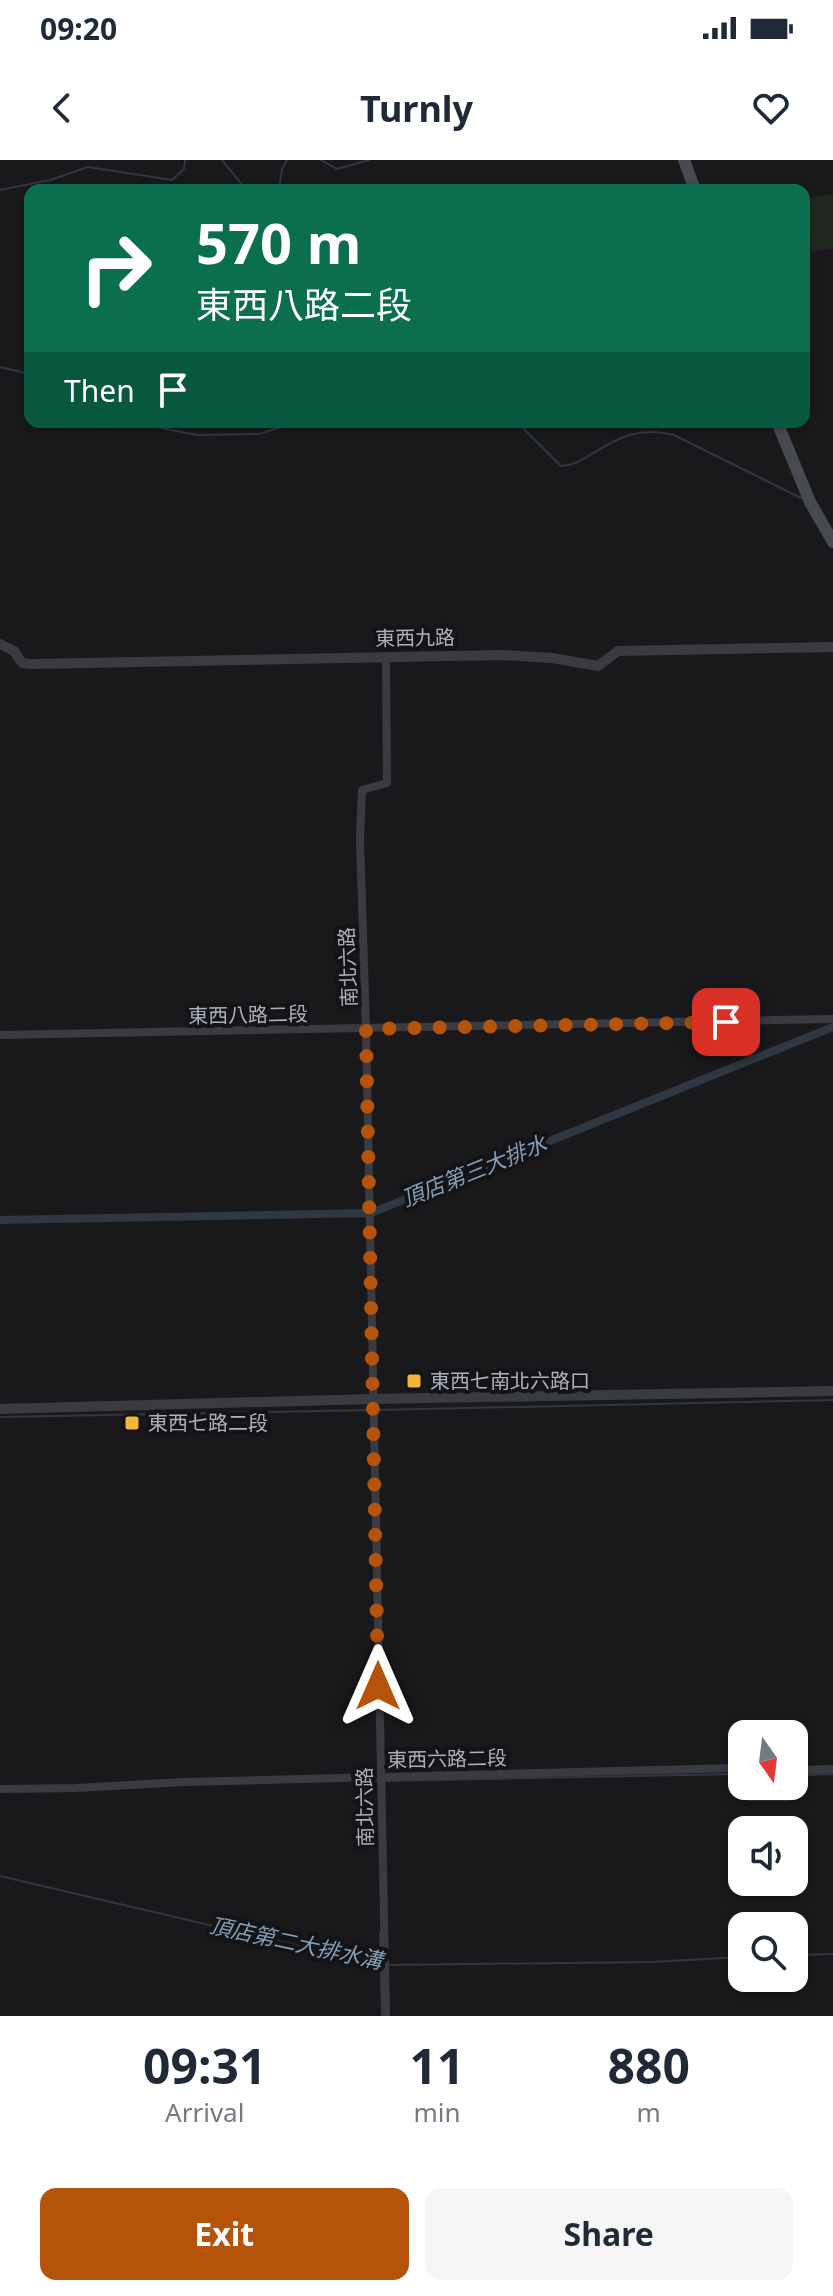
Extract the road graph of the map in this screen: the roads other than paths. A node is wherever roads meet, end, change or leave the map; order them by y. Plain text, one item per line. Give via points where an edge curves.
1 (684, 160) edge
2 (693, 184) edge
3 (779, 428) edge
4 (833, 542) edge
5 (0, 644) edge
6 (833, 647) edge
7 (386, 656) junction
8 (833, 1019) edge
9 (366, 1029) junction
10 (0, 1035) edge
11 (833, 1391) edge
12 (372, 1399) junction
13 (0, 1409) edge
14 (728, 1768) edge
15 (833, 1769) edge
16 (808, 1770) edge
17 (380, 1777) junction
18 (0, 1789) edge
19 (386, 2016) edge

1 - 2 main road
3 - 4 main road
5 - 7 street, 東西九路 via 22,663 32,664
6 - 7 street, 東西九路 via 618,651 598,666 503,655
7 - 9 street, 南北六路 via 387,783 362,790
8 - 9 street, 東西八路二段
9 - 10 street, 東西八路二段
9 - 12 street, 南北六路
11 - 12 street
12 - 13 street
12 - 17 street, 南北六路
14 - 17 street, 東西六路二段
15 - 16 street, 東西六路二段
17 - 18 street, 東西六路二段
17 - 19 street, 南北六路

